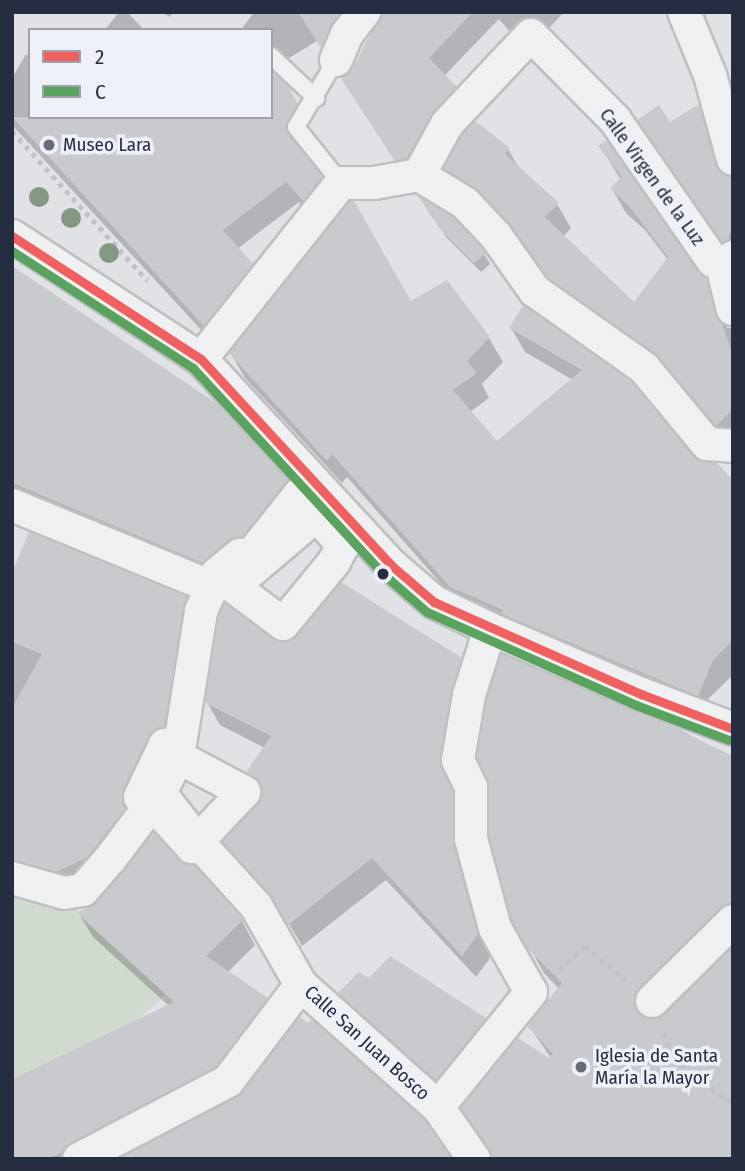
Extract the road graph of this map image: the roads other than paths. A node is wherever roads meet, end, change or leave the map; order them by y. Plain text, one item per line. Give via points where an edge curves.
1 (364, 12) edge
2 (684, 12) edge
3 (273, 58) edge
4 (336, 60) joint
5 (316, 98) junction
6 (733, 159) edge
7 (419, 174) junction
8 (341, 183) junction
9 (12, 236) edge
10 (723, 259) edge
11 (733, 309) edge
12 (201, 359) junction
13 (733, 446) edge
14 (12, 505) edge
15 (325, 508) junction
16 (220, 584) junction
17 (490, 629) junction
18 (733, 729) edge
19 (178, 757) junction
20 (156, 799) junction
21 (198, 842) junction
22 (12, 878) edge
23 (733, 921) edge
24 (300, 985) junction
25 (652, 1001) road end
26 (438, 1107) junction
27 (89, 1156) edge
28 (474, 1159) edge

1 - 4 street via 347,34
2 - 6 street via 710,75
3 - 5 lane
4 - 5 lane
5 - 8 lane via 296,127
7 - 8 street via 374,183
7 - 10 street, Calle Virgen de la Luz via 447,124 531,35 615,120
7 - 13 street via 465,203 496,236 535,291 645,368 707,444
8 - 12 street
9 - 12 street
10 - 11 street
12 - 15 street
14 - 16 street
15 - 16 street via 244,576
15 - 16 street via 343,545 283,624
15 - 17 street via 435,602
16 - 19 street via 201,611
17 - 18 street
17 - 26 street via 470,695 458,760 471,787 471,839 495,928 531,992
19 - 20 street via 165,745 139,797
19 - 21 street via 244,792
20 - 21 street, Calle San Juan Bosco
20 - 22 street via 83,890 64,893
21 - 24 street, Calle San Juan Bosco via 256,906
23 - 25 street
24 - 26 street, Calle San Juan Bosco
24 - 27 street via 228,1081
26 - 28 street, Calle San Juan Bosco

